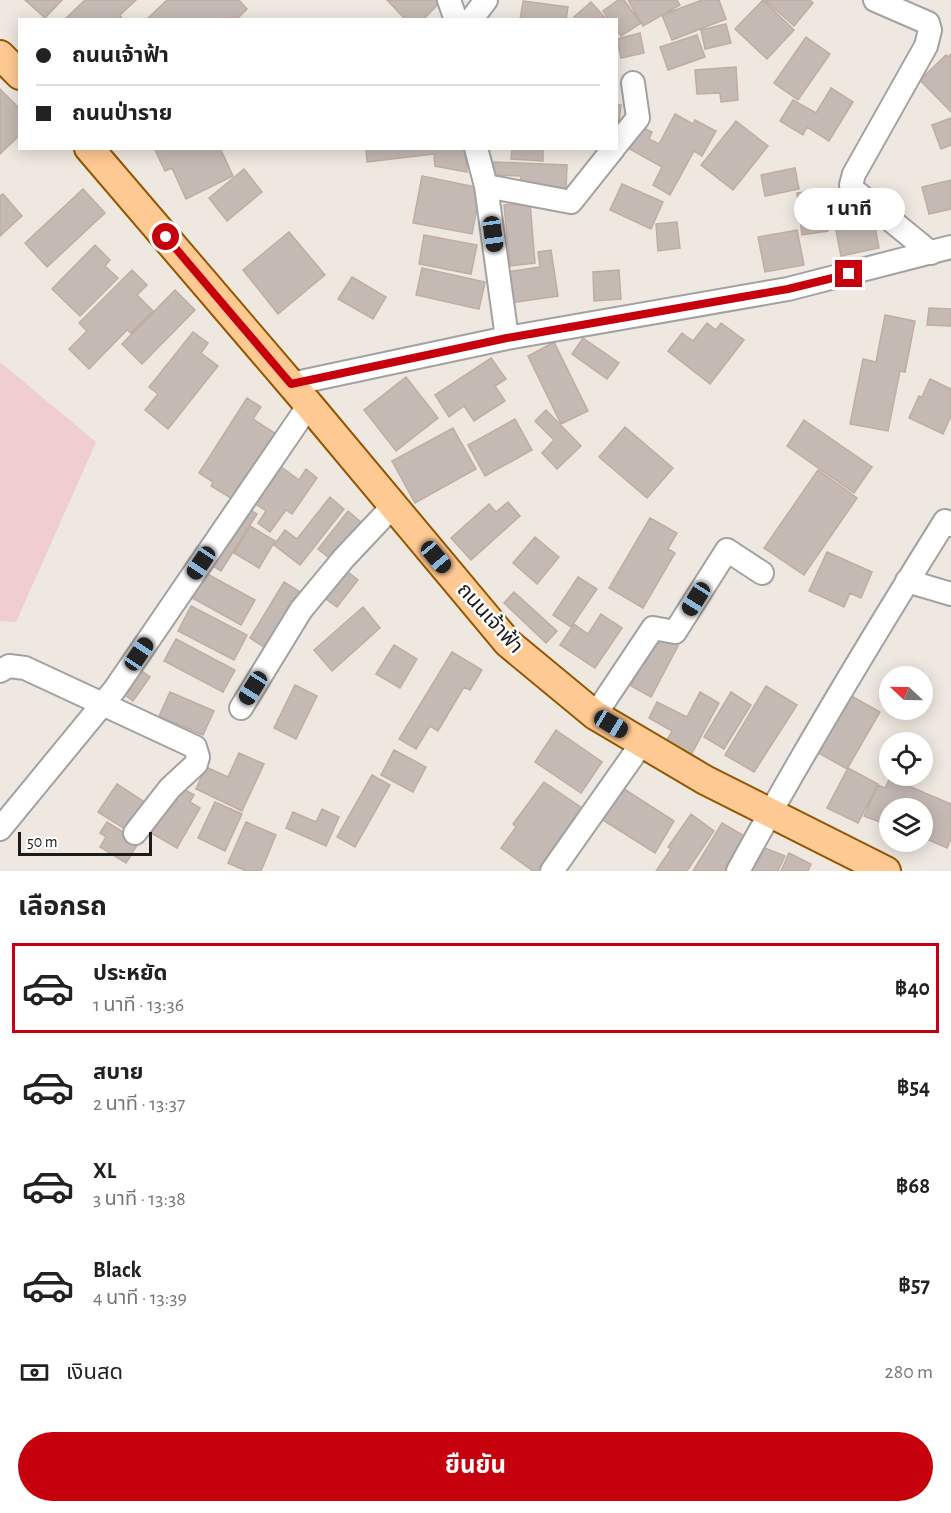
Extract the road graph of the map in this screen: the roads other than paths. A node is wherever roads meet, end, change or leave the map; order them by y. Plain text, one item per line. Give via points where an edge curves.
1 (449, 0) edge
2 (486, 0) edge
3 (875, 0) edge
4 (455, 18) edge
5 (472, 18) edge
6 (0, 55) edge
7 (18, 73) edge
8 (633, 82) dead end
9 (618, 143) edge
10 (90, 150) edge
11 (477, 150) edge
12 (613, 150) edge
13 (486, 186) junction
14 (941, 250) edge
15 (507, 338) junction
16 (300, 395) junction
17 (393, 506) junction
18 (951, 525) edge
19 (762, 573) dead end
20 (907, 581) junction
21 (951, 594) edge
22 (0, 671) edge
23 (104, 704) junction
24 (241, 708) dead end
25 (595, 715) junction
26 (642, 743) junction
27 (769, 814) junction
28 (0, 829) edge
29 (135, 833) dead end
30 (552, 871) edge
31 (738, 871) edge
32 (886, 871) edge

1 - 4 street
2 - 5 street
3 - 14 street via 928,22 930,30 926,46 851,185
6 - 7 main road
8 - 9 street via 638,118
10 - 16 main road, ถนนเจ้าฟ้า
11 - 13 street
12 - 13 street via 571,202
13 - 15 street
14 - 15 street via 788,289
15 - 16 street
16 - 17 main road, ถนนเจ้าฟ้า
16 - 23 street
17 - 24 street via 301,610
17 - 25 main road, ถนนเจ้าฟ้า via 508,644
18 - 20 street via 945,521
19 - 25 street via 727,550 675,632 653,628
20 - 21 street
20 - 27 street
22 - 23 street via 9,666 25,668
23 - 28 street
23 - 29 street via 195,747 198,752 196,764 170,788
25 - 26 main road, ถนนเจ้าฟ้า
26 - 27 main road, ถนนเจ้าฟ้า
26 - 30 street
27 - 31 street
27 - 32 main road, ถนนเจ้าฟ้า

